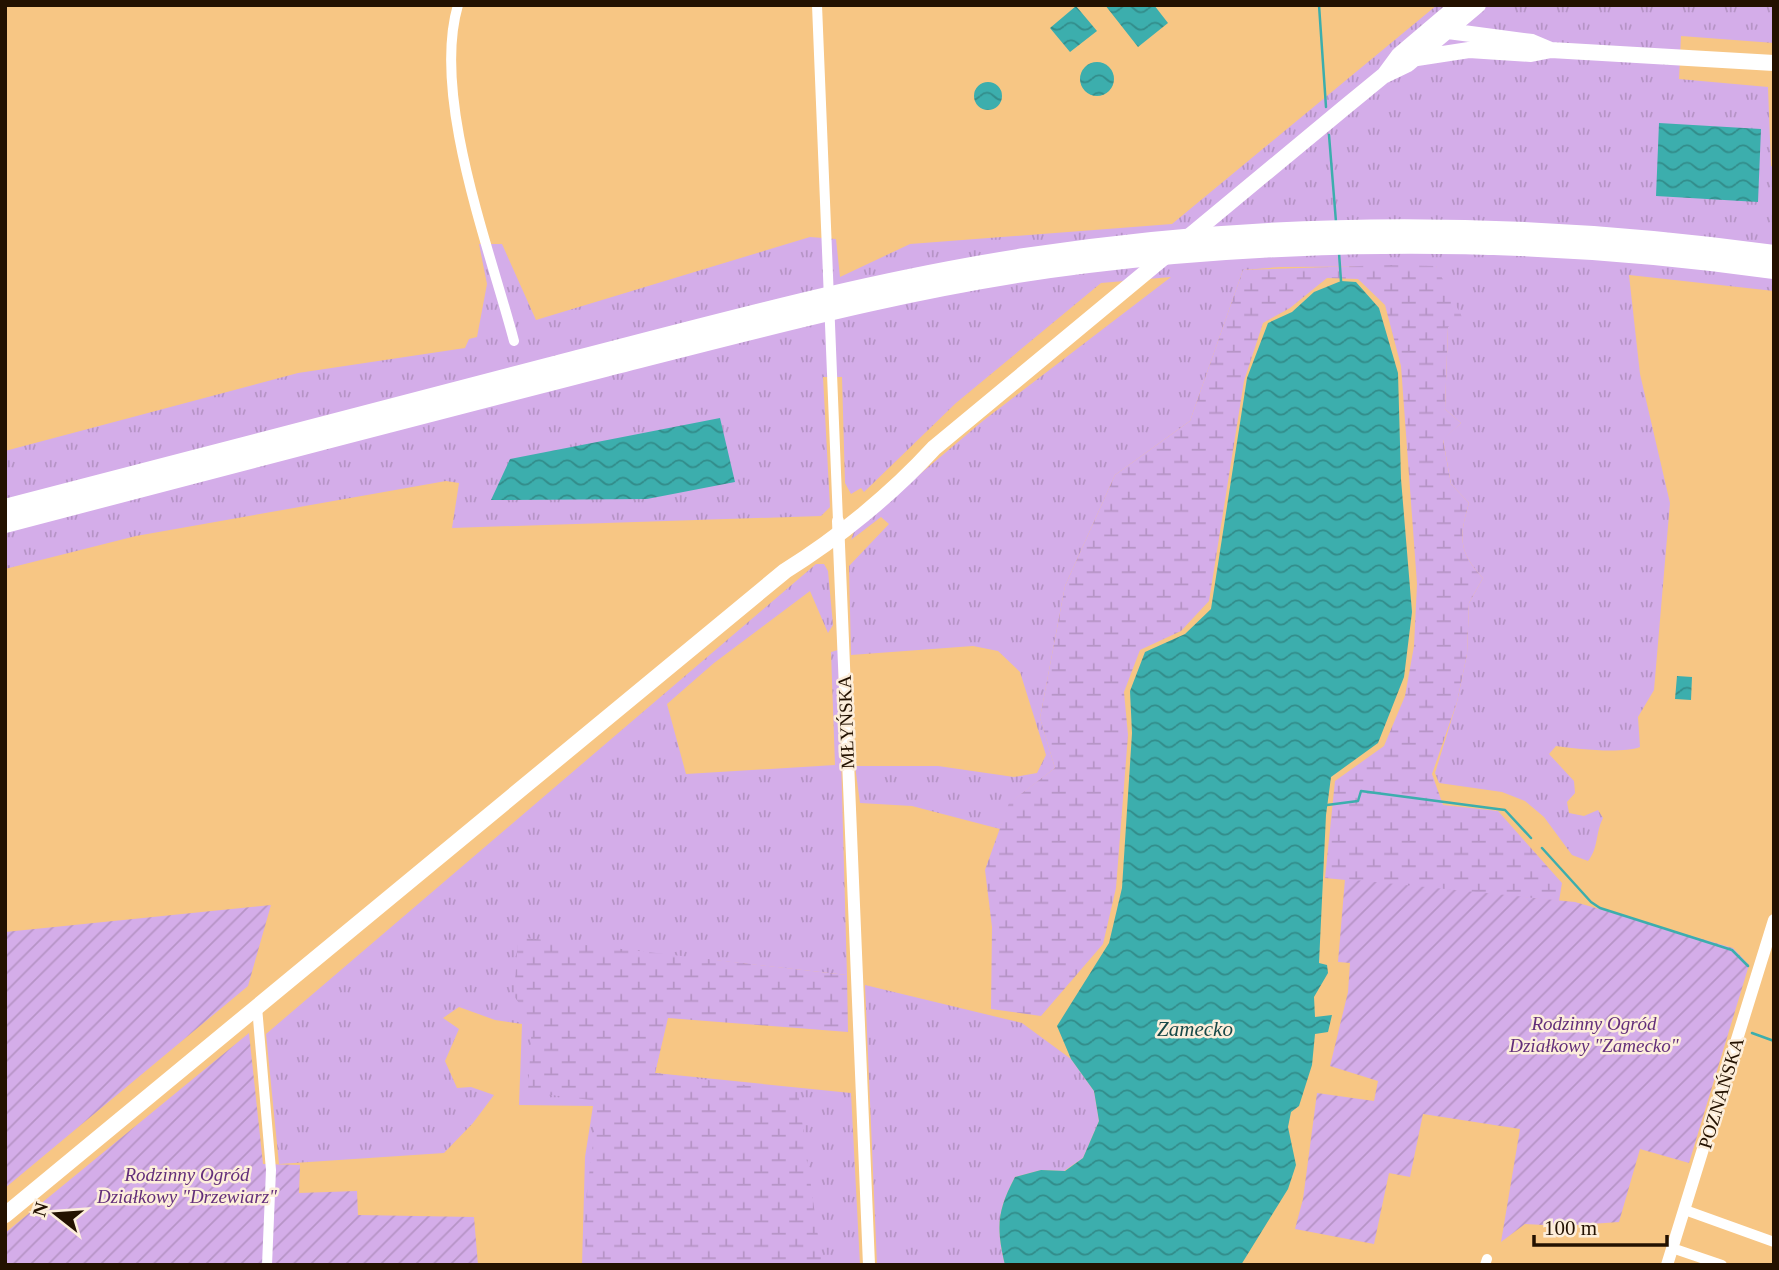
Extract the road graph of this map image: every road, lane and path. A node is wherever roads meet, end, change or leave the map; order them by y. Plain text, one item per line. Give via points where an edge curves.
1 (458, 5) edge
2 (817, 5) edge
3 (1458, 5) edge
4 (1480, 5) edge
5 (1444, 26) junction
6 (1488, 36) junction
7 (1469, 50) junction
8 (1551, 50) junction
9 (1416, 58) junction
10 (1774, 63) edge
11 (1383, 76) junction
12 (1774, 254) edge
13 (1774, 270) edge
14 (810, 307) junction
15 (514, 341) dead end
16 (5, 508) edge
17 (5, 524) edge
18 (838, 527) junction
19 (1774, 920) edge
20 (257, 1007) junction
21 (1685, 1210) junction
22 (5, 1215) edge
23 (1774, 1242) edge
24 (1672, 1248) junction
25 (267, 1265) edge
26 (869, 1265) edge
27 (1667, 1265) edge
28 (1722, 1265) edge

1 - 15 street via 453,85 460,142
2 - 18 street, MŁYŃSKA
3 - 5 main road
4 - 5 main road
4 - 6 main road
5 - 6 main road
5 - 7 main road via 1453,42
5 - 9 main road
5 - 11 main road via 1399,55
6 - 8 main road
7 - 8 main road via 1531,54
7 - 9 main road
8 - 10 main road
9 - 11 main road
11 - 18 main road via 934,447 914,470
12 - 14 highway via 1536,231 1300,231 1035,256
13 - 14 highway via 1539,247 1302,246 1085,265
14 - 16 highway
14 - 17 highway
18 - 20 main road
18 - 26 street, MŁYŃSKA
19 - 21 street, POZNAŃSKA
20 - 22 main road
20 - 25 street via 271,1170
21 - 23 street
21 - 24 street, POZNAŃSKA
24 - 27 street, POZNAŃSKA
24 - 28 street

